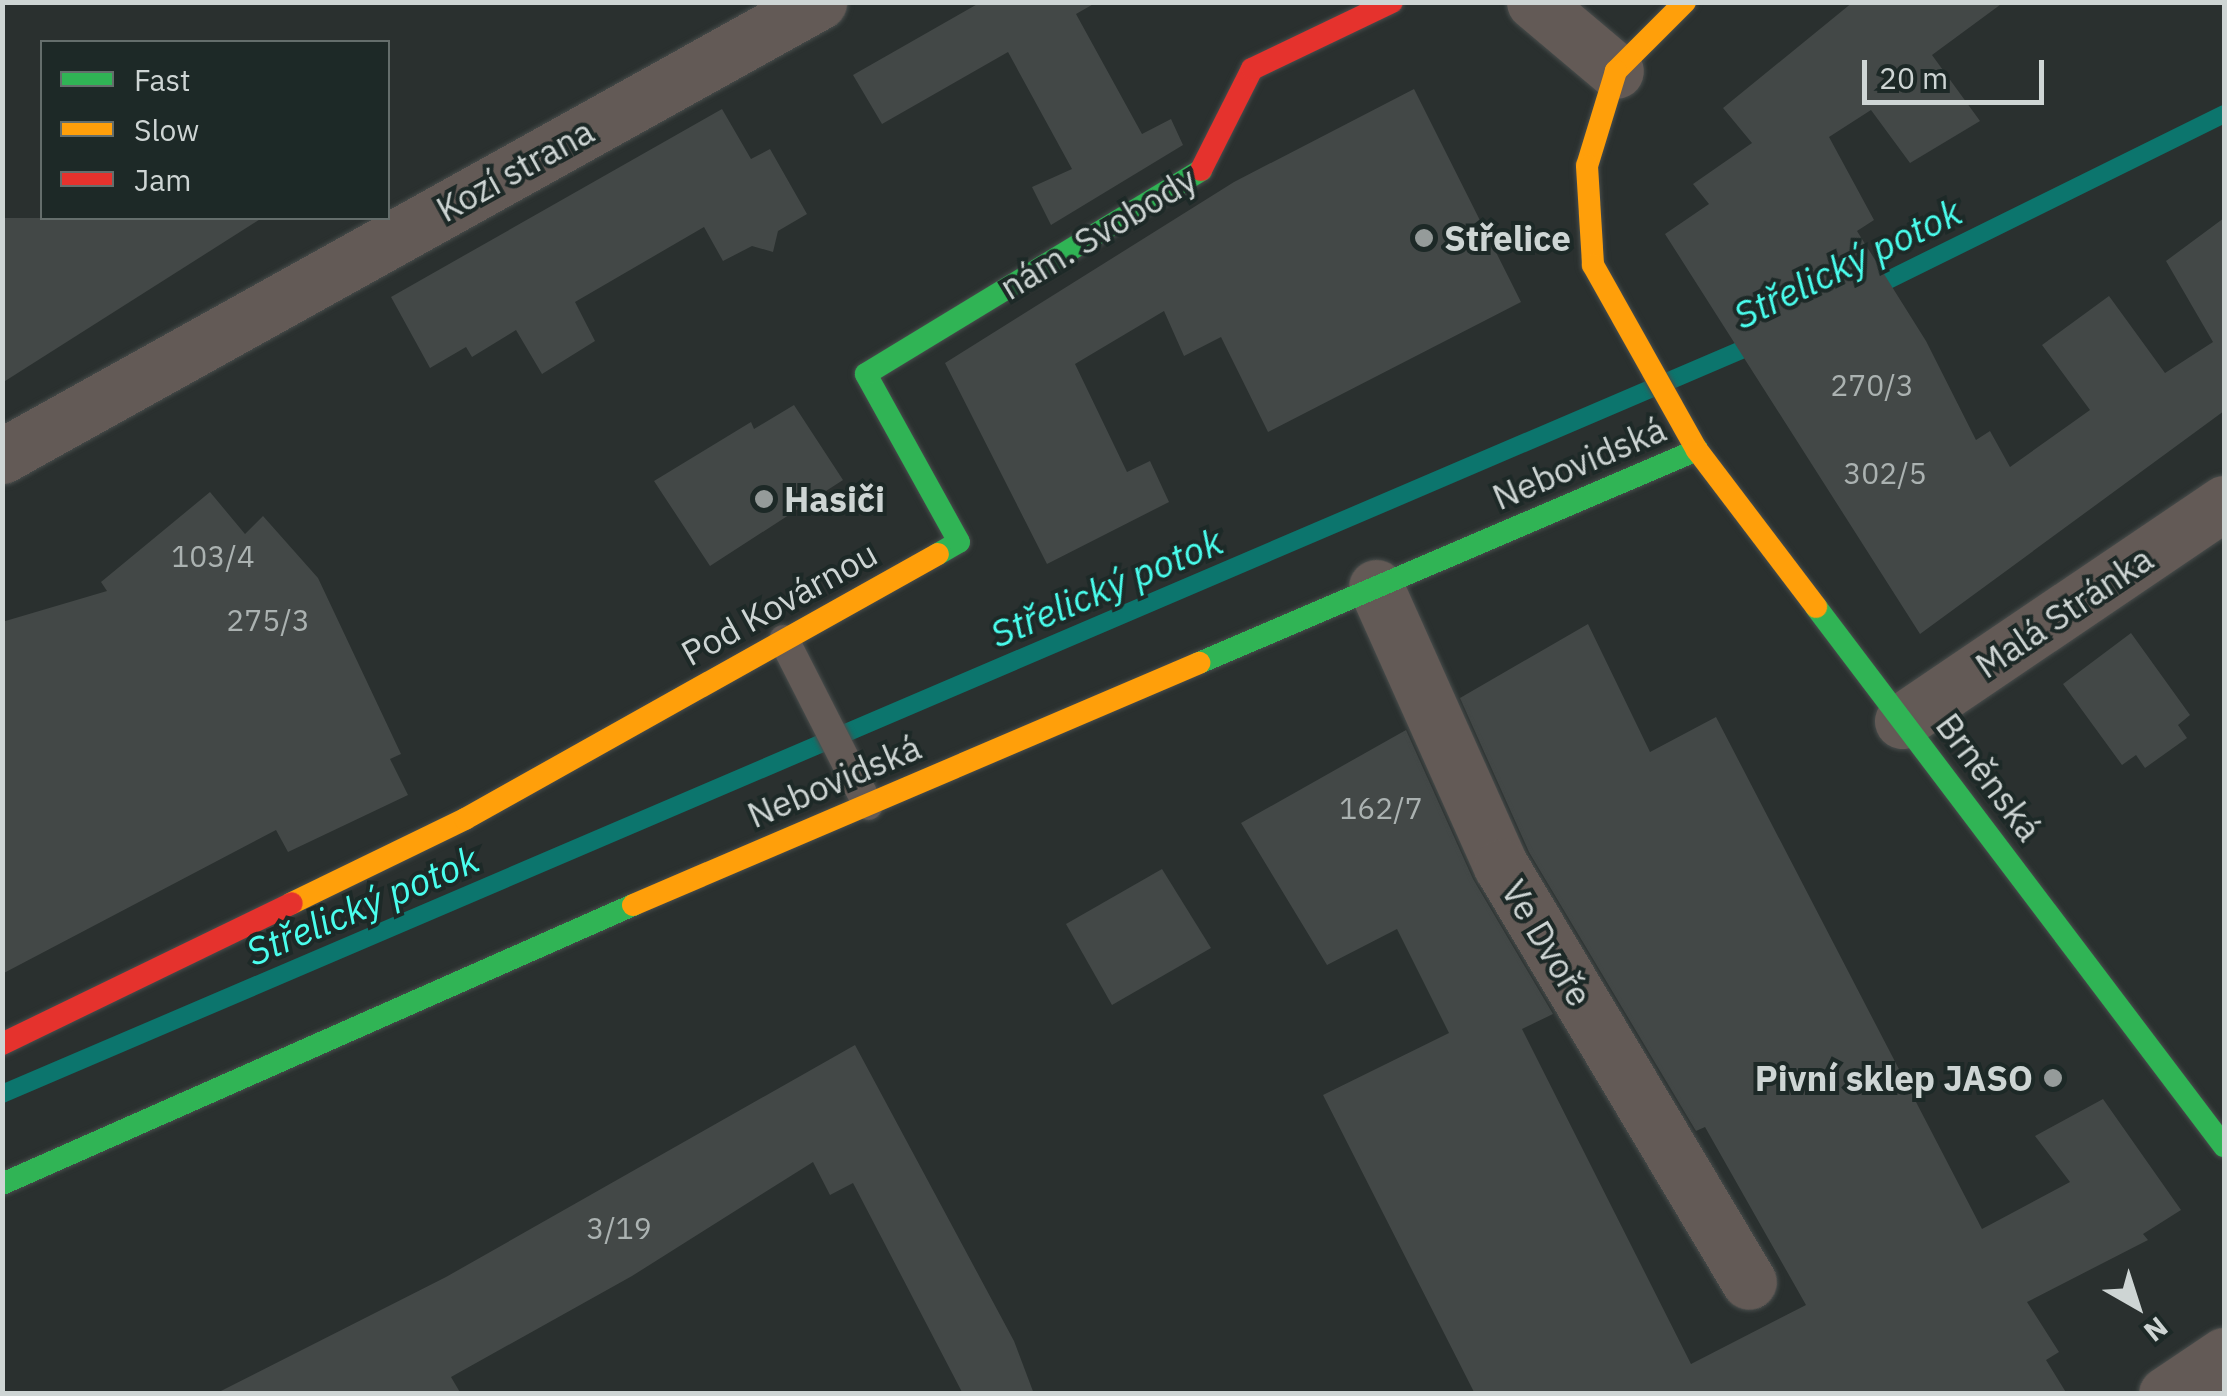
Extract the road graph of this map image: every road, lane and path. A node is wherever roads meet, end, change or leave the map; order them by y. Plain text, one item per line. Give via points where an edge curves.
1 (819, 2) edge
2 (1392, 2) edge
3 (1534, 2) edge
4 (1685, 2) edge
5 (1616, 71) junction
6 (866, 374) joint
7 (1697, 450) junction
8 (2, 456) edge
9 (2224, 502) edge
10 (1376, 588) junction
11 (784, 640) junction
12 (1902, 721) junction
13 (868, 805) junction
14 (2, 1044) edge
15 (2224, 1146) edge
16 (2, 1184) edge
17 (1749, 1282) dead end
18 (2224, 1355) edge
19 (2166, 1394) edge

1 - 8 street, Kozí strana
2 - 6 street, nám. Svobody via 1252,69 1208,166
3 - 5 street
4 - 5 street
5 - 7 street via 1586,166 1593,265
6 - 11 street, Pod Kovárnou via 959,542
7 - 10 street, Nebovidská
7 - 12 street, Brněnská
9 - 12 street, Malá Stránka
10 - 13 street, Nebovidská
10 - 17 street, Ve Dvoře via 1501,866
11 - 13 lane
11 - 14 street, Pod Kovárnou via 465,819
12 - 15 street, Brněnská
13 - 16 street, Nebovidská
18 - 19 street

